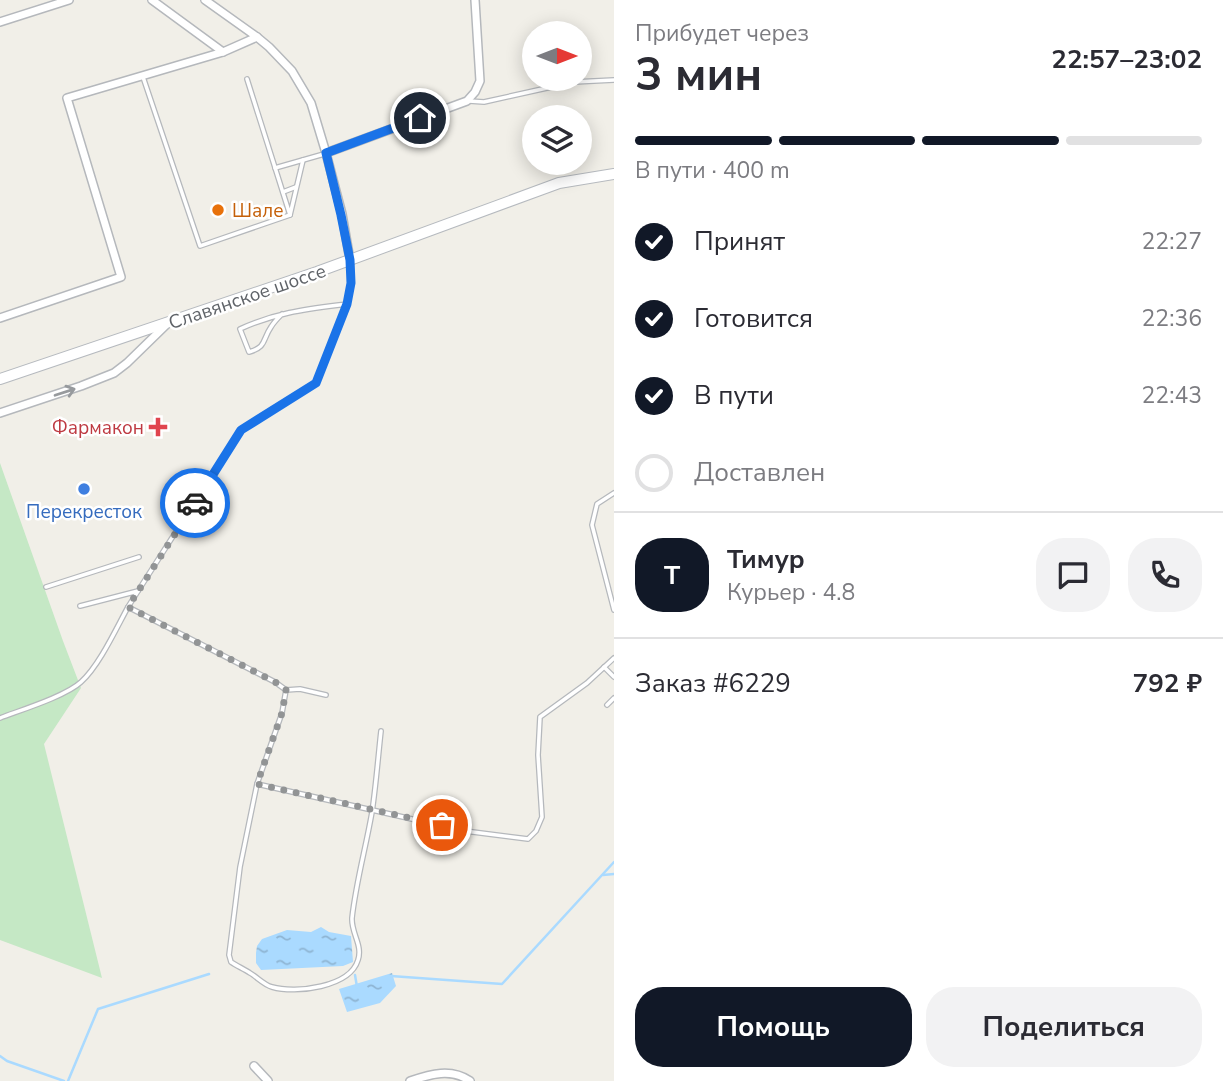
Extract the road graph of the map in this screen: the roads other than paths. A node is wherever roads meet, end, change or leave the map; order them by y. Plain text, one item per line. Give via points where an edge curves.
1 (69, 0) edge
2 (152, 0) edge
3 (205, 0) edge
4 (475, 0) edge
5 (0, 22) edge
6 (257, 37) junction
7 (223, 52) junction
8 (142, 75) junction
9 (247, 79) dead end
10 (614, 80) edge
11 (467, 101) junction
12 (326, 153) junction
13 (303, 160) junction
14 (275, 168) junction
15 (614, 174) edge
16 (296, 187) junction
17 (283, 192) junction
18 (290, 215) junction
19 (350, 260) junction
20 (347, 304) junction
21 (282, 314) junction
22 (0, 318) edge
23 (167, 323) junction
24 (0, 379) edge
25 (0, 413) edge
26 (614, 493) edge
27 (139, 557) dead end
28 (46, 587) dead end
29 (138, 591) junction
30 (80, 606) dead end
31 (128, 607) junction
32 (614, 610) edge
33 (614, 658) edge
34 (604, 667) junction
35 (614, 677) edge
36 (286, 690) junction
37 (327, 695) dead end
38 (614, 698) edge
39 (607, 705) dead end
40 (0, 718) edge
41 (381, 732) dead end
42 (257, 784) junction
43 (372, 810) junction
44 (254, 1066) dead end
45 (268, 1081) edge
46 (410, 1081) edge
47 (470, 1081) edge

1 - 5 street
2 - 7 street
3 - 6 street
4 - 11 street via 480,81
6 - 7 street
6 - 12 street via 292,71 311,103
7 - 8 street
8 - 18 lane via 200,246
8 - 22 street via 67,97 121,277
9 - 14 lane
10 - 11 lane via 574,82 484,102
11 - 12 street
12 - 13 lane
12 - 19 street
13 - 14 lane
13 - 16 lane
14 - 17 lane
15 - 19 main road, Славянское шоссе via 559,183
16 - 17 lane
16 - 18 lane
17 - 18 lane
19 - 20 lane
19 - 23 main road, Славянское шоссе
20 - 21 lane
20 - 29 lane via 316,383 241,430
21 - 21 lane via 240,329 249,352 259,349
23 - 24 main road, Славянское шоссе
25 -> 23 street via 114,373
26 - 32 lane via 597,504 592,525
27 - 28 lane
29 - 30 lane
29 - 31 lane
31 - 36 lane
31 - 40 lane via 83,681
33 - 34 lane
34 - 35 lane
34 - 43 lane via 540,718 542,817 528,839 465,831
36 - 37 lane
36 - 42 lane
38 - 39 lane
41 - 43 lane
42 - 43 lane
42 - 43 lane via 229,955 231,962 270,987 310,990 327,985 349,973 358,961 352,920
44 - 45 street
46 - 47 street via 449,1072

